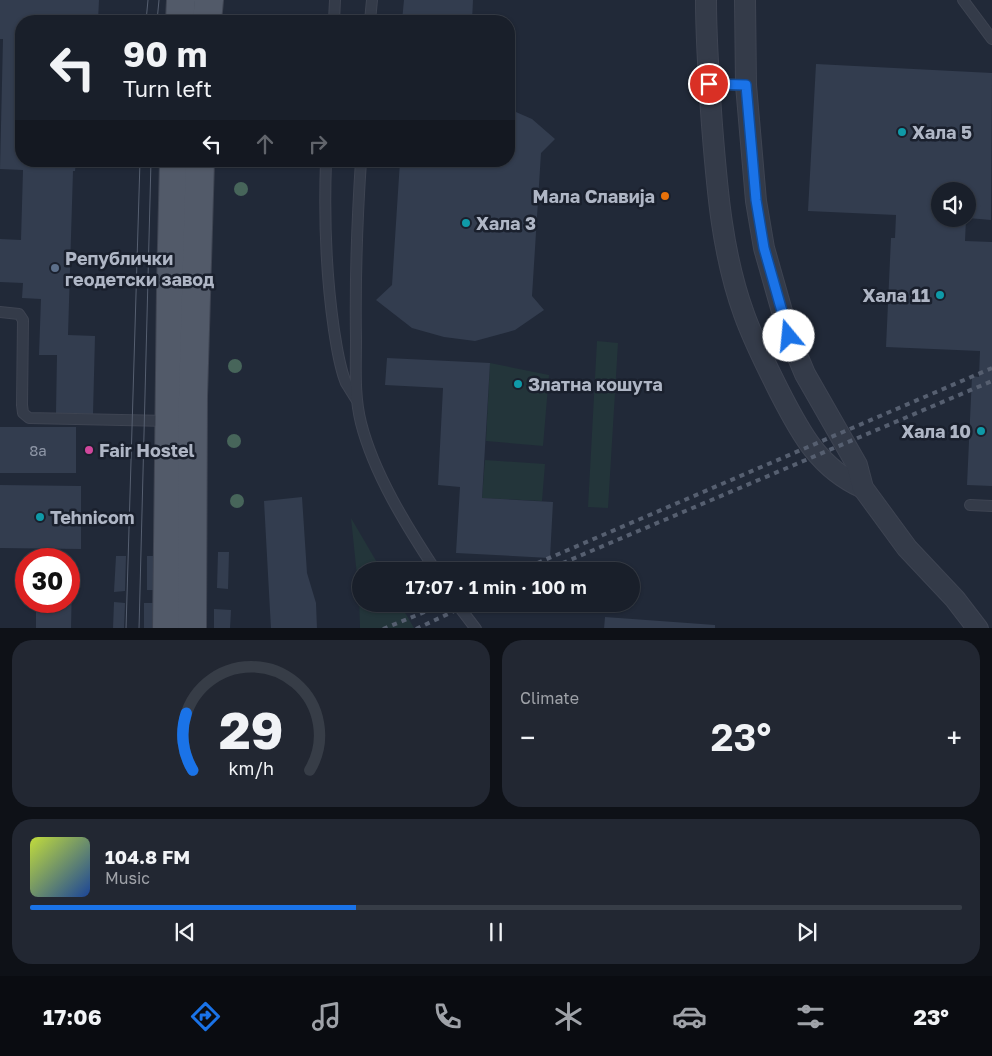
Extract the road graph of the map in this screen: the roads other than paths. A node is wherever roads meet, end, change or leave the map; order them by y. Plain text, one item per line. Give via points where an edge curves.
1 (181, 0) edge
2 (209, 0) edge
3 (335, 0) edge
4 (372, 0) edge
5 (706, 0) edge
6 (745, 0) edge
7 (963, 0) edge
8 (180, 15) edge
9 (208, 15) edge
10 (334, 15) edge
11 (371, 15) edge
12 (992, 40) edge
13 (709, 84) junction
14 (746, 85) junction
15 (174, 167) edge
16 (200, 167) edge
17 (326, 167) edge
18 (361, 167) edge
19 (0, 312) edge
20 (789, 336) junction
21 (757, 349) junction
22 (356, 400) junction
23 (169, 421) junction
24 (863, 488) junction
25 (970, 505) dead end
26 (992, 506) edge
27 (430, 562) edge
28 (463, 612) edge
29 (167, 628) edge
30 (192, 628) edge
31 (476, 628) edge
32 (978, 628) edge

1 - 8 main road
2 - 9 main road
3 - 10 lane
4 - 11 lane
5 - 13 street
6 - 14 street
7 - 12 lane
13 - 14 lane
13 - 21 street via 720,216 733,278
14 - 20 street via 764,248
15 - 23 main road
16 - 30 main road via 193,397
17 - 22 lane via 332,314 343,374
18 - 22 lane via 355,294
19 - 23 lane via 19,314 23,320 22,405 23,413 30,418
20 - 21 lane
20 - 24 street via 805,374 857,465
21 - 24 street via 806,440 830,468
22 - 27 lane via 378,468 404,522
23 - 29 main road
24 - 32 street via 907,548
25 - 26 lane
28 - 31 lane

